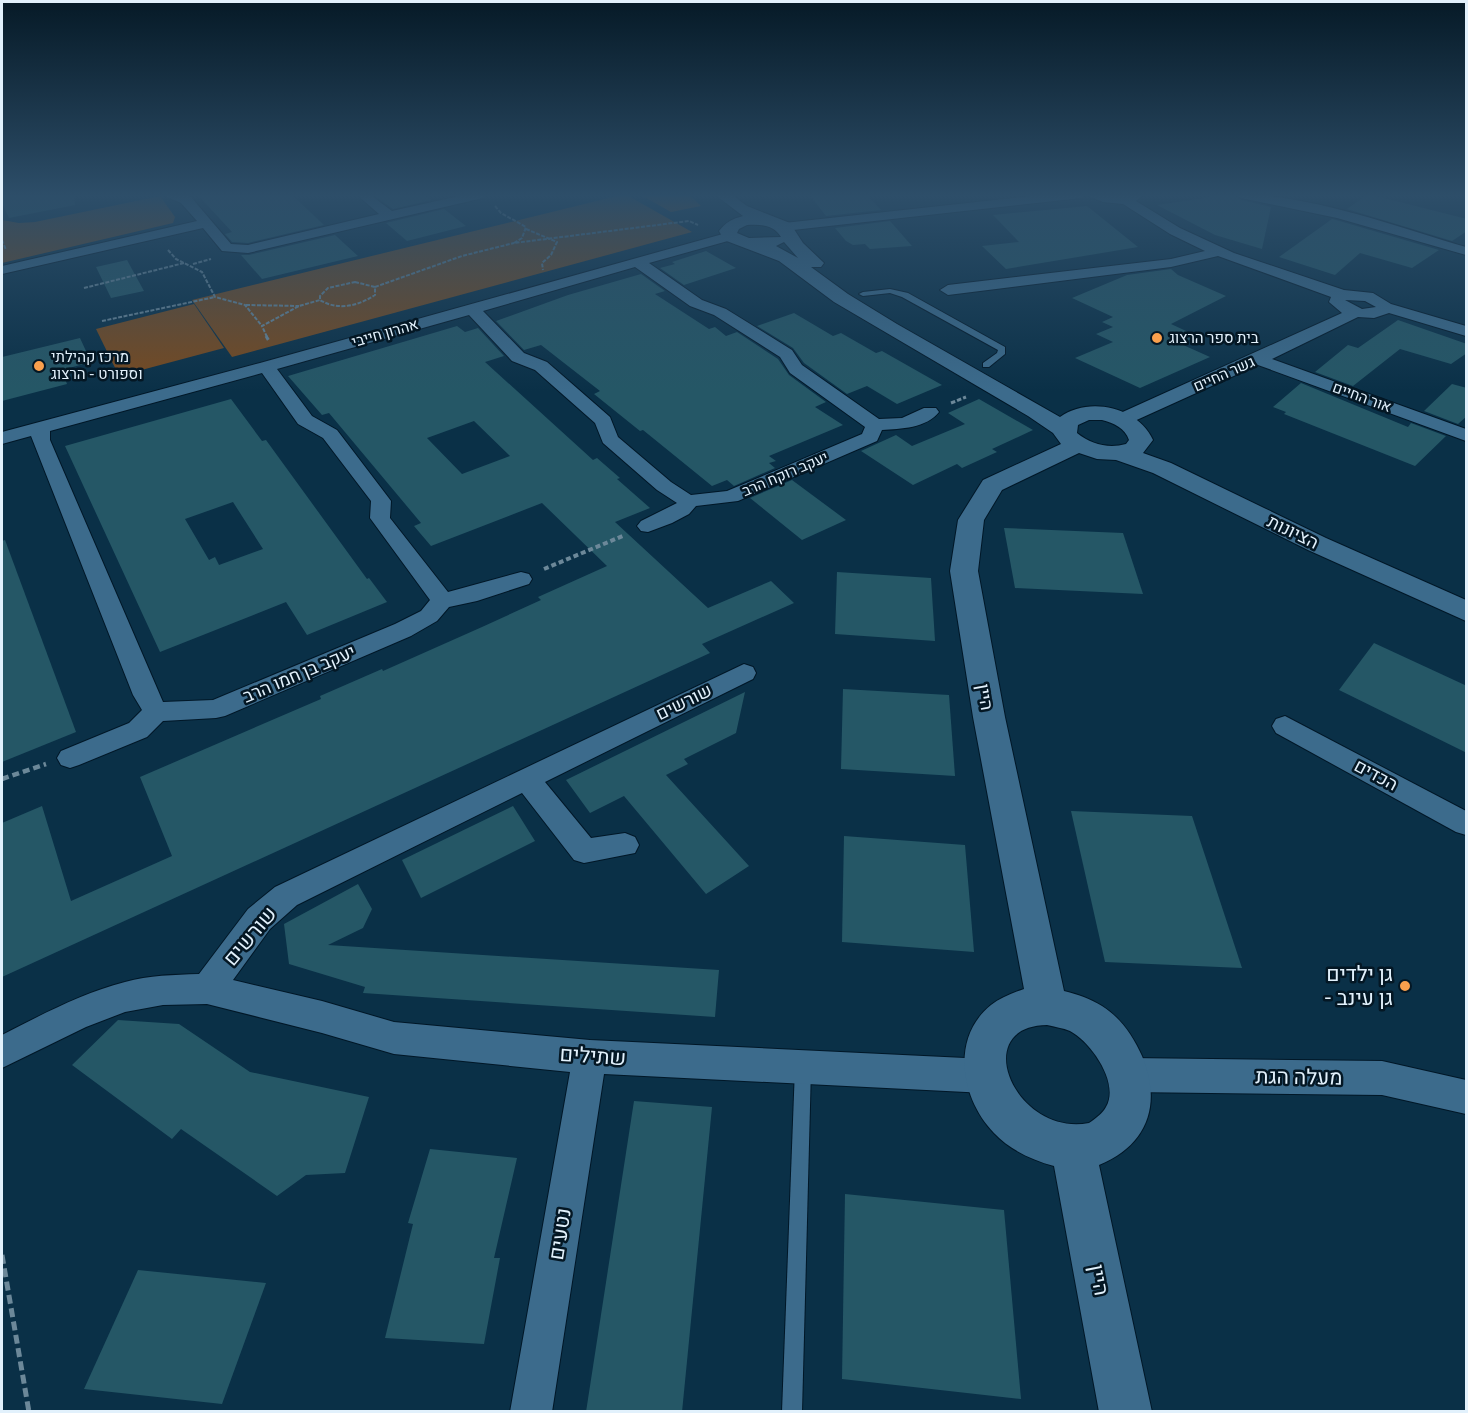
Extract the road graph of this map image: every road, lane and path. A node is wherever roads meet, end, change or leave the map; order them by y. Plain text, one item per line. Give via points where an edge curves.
1 (47, 260) edge
2 (178, 260) edge
3 (451, 260) edge
4 (545, 260) edge
5 (643, 260) edge
6 (789, 260) edge
7 (811, 260) edge
8 (1184, 260) edge
9 (1242, 260) edge
10 (637, 262) junction
11 (185, 263) junction
12 (2, 270) edge
13 (544, 272) dead end
14 (84, 288) dead end
15 (375, 288) junction
16 (948, 290) dead end
17 (1342, 295) junction
18 (214, 297) junction
19 (320, 300) junction
20 (245, 305) junction
21 (299, 306) junction
22 (1384, 307) junction
23 (471, 308) junction
24 (1356, 312) junction
25 (102, 321) dead end
26 (262, 326) junction
27 (1467, 331) edge
28 (269, 341) dead end
29 (1257, 359) junction
30 (266, 367) junction
31 (992, 386) junction
32 (930, 412) joint
33 (1092, 413) junction
34 (875, 425) junction
35 (40, 426) junction
36 (2, 427) edge
37 (1132, 427) junction
38 (1467, 435) edge
39 (2, 438) edge
40 (1071, 438) junction
41 (1119, 453) junction
42 (689, 501) junction
43 (648, 526) joint
44 (521, 579) joint
45 (1467, 589) edge
46 (442, 601) junction
47 (1467, 611) edge
48 (744, 673) dead end
49 (156, 712) junction
50 (1285, 726) dead end
51 (70, 758) joint
52 (526, 778) junction
53 (2, 779) edge
54 (1467, 824) edge
55 (625, 845) dead end
56 (207, 989) junction
57 (1047, 1006) junction
58 (2, 1052) edge
59 (590, 1057) junction
60 (803, 1067) junction
61 (1129, 1075) junction
62 (986, 1076) junction
63 (1467, 1097) edge
64 (1073, 1148) junction
65 (2, 1255) edge
66 (29, 1412) edge
67 (531, 1412) edge
68 (792, 1412) edge
69 (1126, 1412) edge

1 - 12 street
2 - 11 path
3 - 15 path
4 - 13 path via 542,263
5 - 10 street, אהרון חייבי
6 - 31 street via 850,304
7 - 33 street via 986,365
8 - 16 street
9 - 17 street
10 - 23 street, אהרון חייבי
10 - 34 street via 696,303 720,312 786,354 796,369
11 - 14 path
11 - 18 path via 202,272
15 - 19 path via 363,283 336,285 323,292
15 - 19 path via 375,295 356,304 330,305
17 - 22 street via 1368,297
17 - 24 street via 1338,302
18 - 20 path
18 - 25 path
19 - 21 path
20 - 21 path
20 - 26 path
21 - 26 path
22 - 24 street, גשר החיים via 1379,313
22 - 27 street
23 - 30 street, אהרון חייבי
23 - 42 street via 518,357 541,366 603,421 610,439 663,486
24 - 29 street, גשר החיים
26 - 28 path
29 - 37 street, גשר החיים
29 - 38 street, אור החיים
30 - 35 street, אהרון חייבי
30 - 46 street via 305,420 330,434 381,501 380,518
31 - 32 path
31 - 40 street
32 - 34 street via 905,423
33 - 37 street, הציונות
33 - 40 street, היין via 1067,421
34 - 42 street, יעקב רוקח הרב via 870,437 853,446 731,497
35 - 36 street, אהרון חייבי
35 - 39 street, אהרון חייבי
35 - 49 street via 42,440
37 - 41 street via 1139,446
37 - 45 street, הציונות via 1209,473
40 - 41 street, הציונות via 1097,452
40 - 57 street, היין via 992,485 971,520 964,572
41 - 47 street, הציונות via 1162,468 1317,544
42 - 43 street
43 - 44 path
44 - 46 street
46 - 49 street, יעקב בן חמו הרב via 429,616 403,630 216,709
48 - 52 street, שורשים
49 - 51 street via 138,730
50 - 54 street, הכדים
51 - 53 path
52 - 55 street via 584,851
52 - 56 street, שורשים via 286,896 259,920
56 - 58 street via 163,990 124,997 76,1015
56 - 59 street, שתילים via 394,1038
57 - 61 street via 1068,1010 1107,1035
57 - 62 street via 1025,1008 1006,1017 992,1032 985,1053
59 - 60 street, שתילים
59 - 67 street, נטעים
60 - 62 street, שתילים
60 - 68 lane
61 - 63 street, מעלה הגת via 1382,1078
61 - 64 street via 1129,1111 1121,1126 1092,1146
62 - 64 street via 998,1103 1017,1126 1034,1138
64 - 69 street, היין
65 - 66 path

